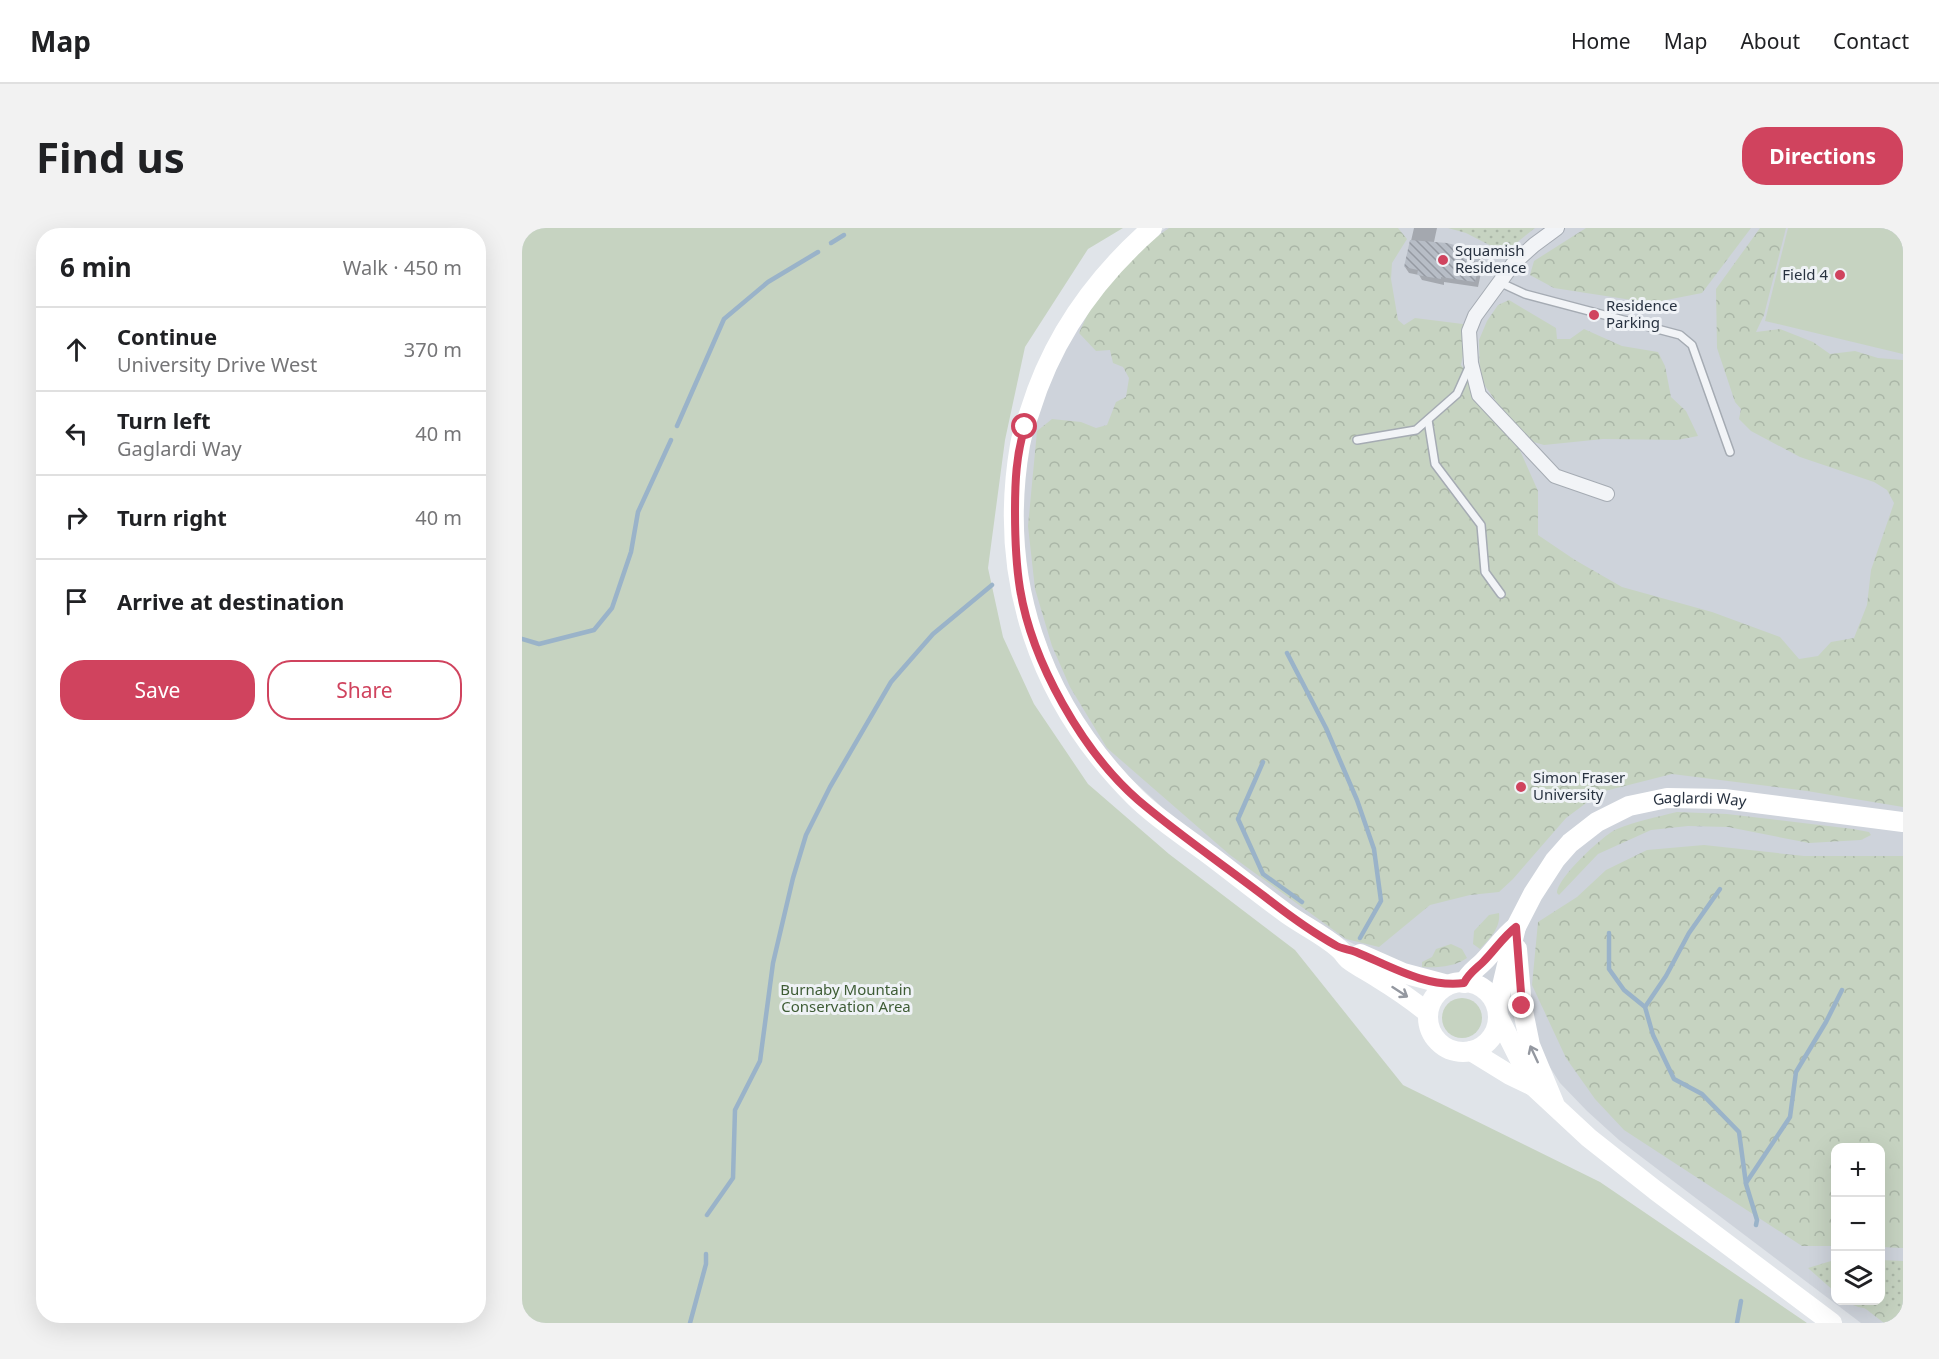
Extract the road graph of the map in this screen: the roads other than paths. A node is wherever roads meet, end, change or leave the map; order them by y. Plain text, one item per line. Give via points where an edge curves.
1 (1152, 228) edge
2 (1557, 228) edge
3 (1498, 282) junction
4 (1471, 363) junction
5 (1428, 420) junction
6 (1357, 440) dead end
7 (1730, 452) dead end
8 (1607, 494) dead end
9 (1501, 594) dead end
10 (1903, 822) edge
11 (1516, 927) junction
12 (1337, 947) junction
13 (1456, 984) junction
14 (1498, 1012) junction
15 (1428, 1013) junction
16 (1471, 1051) junction
17 (1533, 1086) junction
18 (1556, 1108) junction
19 (1832, 1323) edge

1 - 12 street via 1125,252 1071,320 1050,357 1020,443 1015,538 1020,590 1029,626 1046,673 1085,740 1137,799 1288,915
2 - 3 street via 1520,257
3 - 4 street via 1469,331
3 - 7 lane via 1526,294 1680,335 1692,345
4 - 5 lane via 1457,394
4 - 8 street via 1479,395 1555,476
5 - 6 lane via 1416,430
5 - 9 lane via 1434,464 1481,525 1485,572
10 - 11 street, Gaglardi Way via 1724,799 1667,798 1638,804 1598,822 1570,843 1533,894
11 - 13 street, Gaglardi Way
11 - 14 street, Gaglardi Way
18 -> 11 street via 1530,1045 1522,1006
12 - 13 street via 1403,973
12 -> 15 street via 1348,959
13 - 14 street via 1474,984 1484,989
13 - 15 street via 1434,996
14 - 16 street via 1497,1029 1491,1039
14 - 17 street
15 - 16 street via 1433,1034 1440,1042 1449,1048
16 - 17 street
17 - 18 street
18 - 19 street via 1655,1190

